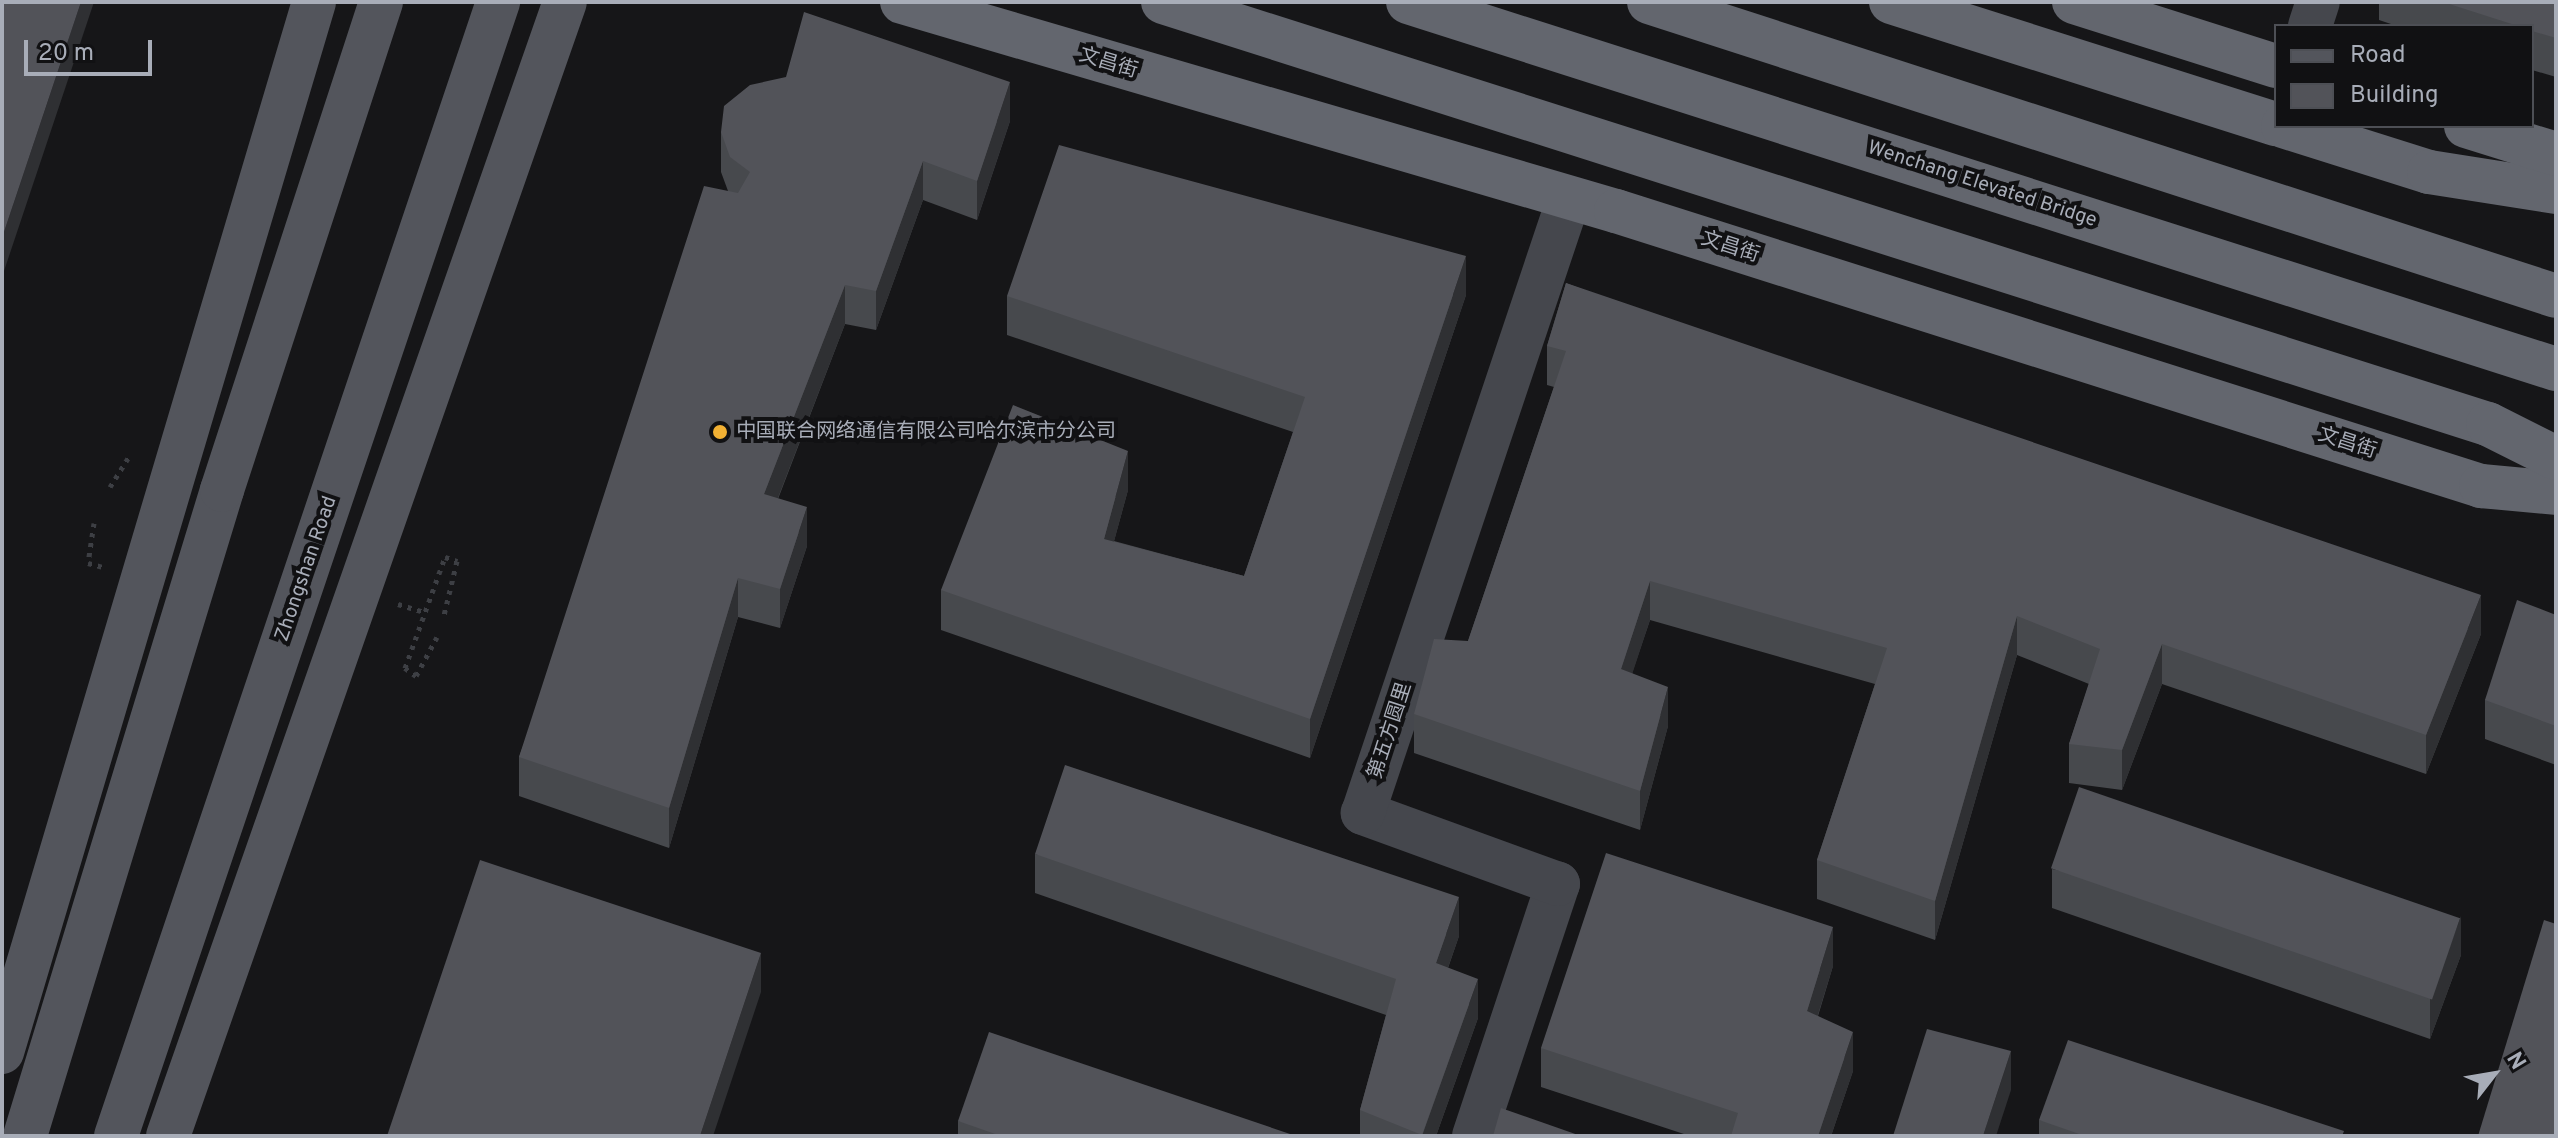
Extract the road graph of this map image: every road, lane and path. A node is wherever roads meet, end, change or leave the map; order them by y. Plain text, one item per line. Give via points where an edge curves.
1 (314, 2) edge
2 (381, 2) edge
3 (498, 2) edge
4 (565, 2) edge
5 (902, 2) edge
6 (1163, 2) edge
7 (1408, 2) edge
8 (1649, 2) edge
9 (1891, 2) edge
10 (2074, 2) edge
11 (2318, 2) edge
12 (2311, 24) edge
13 (2274, 65) edge
14 (2274, 123) edge
15 (2289, 128) edge
16 (2472, 128) edge
17 (2556, 154) edge
18 (2556, 192) edge
19 (1568, 201) junction
20 (2556, 296) edge
21 (2556, 369) edge
22 (2556, 458) edge
23 (2556, 493) edge
24 (444, 615) dead end
25 (437, 637) dead end
26 (2, 1052) edge
27 (25, 1136) edge
28 (116, 1136) edge
29 (168, 1136) edge
30 (1474, 1136) edge

1 - 26 main road
2 - 27 main road via 222,490
3 - 28 main road, Zhongshan Road
4 - 29 main road
5 - 19 highway, 文昌街
6 - 22 highway via 2488,424
7 - 21 highway, Wenchang Elevated Bridge
8 - 20 highway
9 - 14 highway
10 - 13 highway
11 - 12 street
15 - 18 highway via 2429,172
16 - 17 highway
19 - 23 highway, 文昌街 via 1616,211 2481,486
19 - 30 street, 第五方圆里 via 1363,813 1558,884
24 - 25 path via 457,561 445,557 405,668 416,676

